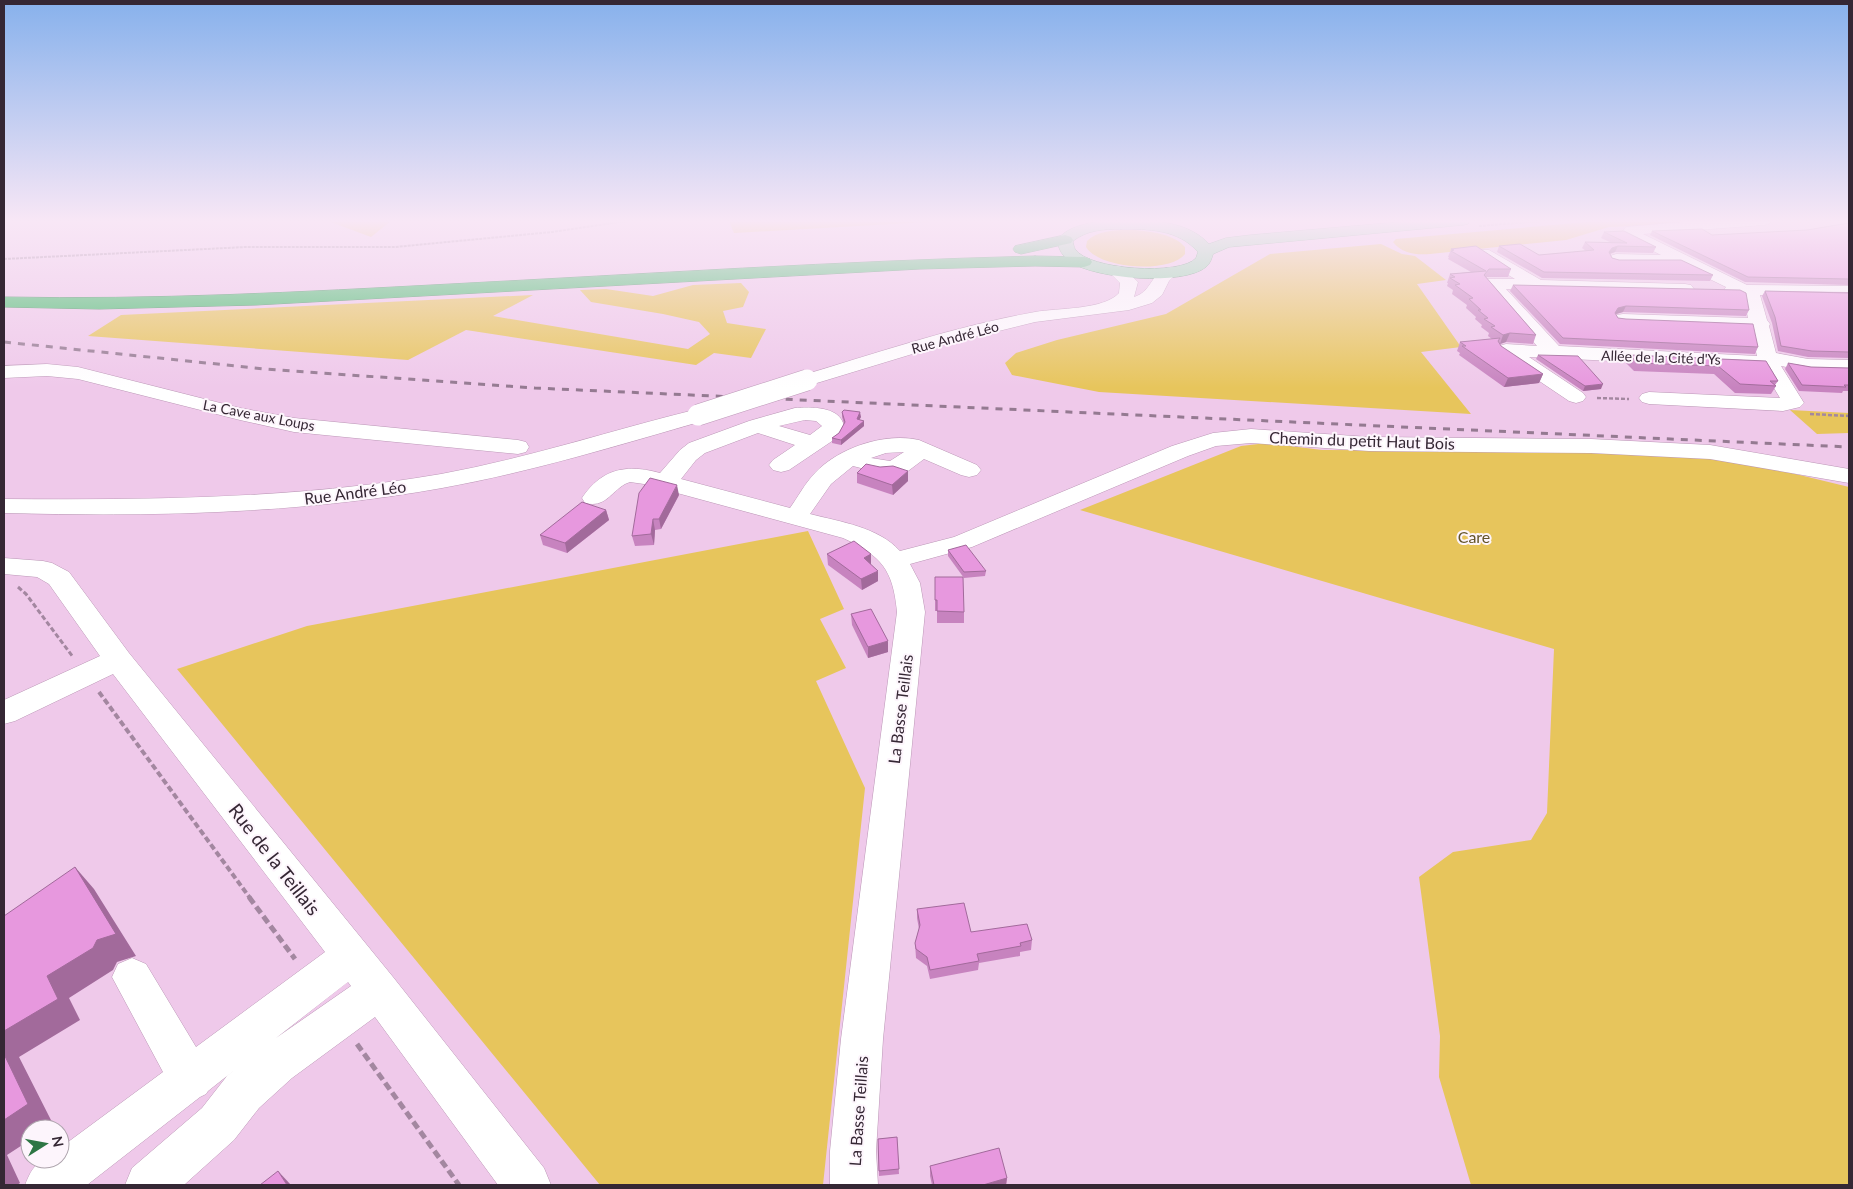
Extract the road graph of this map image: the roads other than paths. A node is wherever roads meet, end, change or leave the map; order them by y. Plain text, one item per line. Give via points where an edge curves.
1 (543, 276) edge
2 (690, 276) edge
3 (1122, 276) edge
4 (1164, 276) edge
5 (1524, 276) edge
6 (1718, 276) edge
7 (1537, 284) junction
8 (4, 290) edge
9 (1746, 290) junction
10 (1849, 291) edge
11 (4, 302) edge
12 (1107, 308) junction
13 (1623, 319) edge
14 (1761, 324) junction
15 (1553, 352) junction
16 (1768, 359) junction
17 (1849, 366) edge
18 (4, 372) edge
19 (1576, 396) road end
20 (1649, 398) road end
21 (757, 426) junction
22 (812, 443) junction
23 (518, 447) dead end
24 (781, 465) dead end
25 (969, 470) dead end
26 (1849, 476) edge
27 (665, 482) junction
28 (594, 498) dead end
29 (4, 506) edge
30 (796, 517) junction
31 (895, 560) junction
32 (7, 576) edge
33 (106, 672) junction
34 (4, 713) edge
35 (351, 956) junction
36 (132, 977) dead end
37 (379, 990) junction
38 (190, 1079) junction
39 (49, 1185) edge
40 (149, 1185) edge
41 (527, 1185) edge
42 (854, 1185) edge

1 - 8 highway via 322,289 133,293
2 - 11 highway via 256,300 109,304
3 - 12 street, Rue André Léo via 1129,282 1129,293
4 - 12 street, Rue André Léo via 1156,291 1146,299
5 - 7 street
6 - 9 street
7 - 9 street
7 - 15 street via 1492,283
9 - 10 street
9 - 14 street via 1752,296
12 - 29 street, Rue André Léo, bridge via 1035,317 936,341 577,451 440,481 279,501 186,506
13 - 14 street
14 - 16 street
15 - 16 street, Allée de la Cité d'Ys
15 - 19 street, Allée de la Cité d'Ys via 1506,350
16 - 17 street, Allée de la Cité d'Ys via 1808,365
16 - 20 street via 1793,403
18 - 23 street, La Cave aux Loups via 47,370 78,373 294,425
21 - 22 street
21 - 22 street via 802,414 827,417 834,426
21 - 27 street via 697,448
22 - 24 street
25 - 30 street via 911,445 884,446 848,459 822,479
26 - 31 street, Chemin du petit Haut Bois via 1728,454 1682,450 1543,444 1360,443 1238,436 1180,451 954,545
27 - 28 street, La Basse Teillais via 636,474 622,475
27 - 30 street, La Basse Teillais
30 - 31 street, La Basse Teillais via 867,538
31 - 42 street, La Basse Teillais via 906,579 912,612 862,1040 853,1151
32 - 33 street, Rue de la Teillais via 43,568 59,578
33 - 34 street
33 - 35 street, Rue de la Teillais
35 - 37 street, Rue de la Teillais
35 - 38 street
36 - 38 street
37 - 40 street via 277,1063 244,1092 218,1124
37 - 41 street, Rue de la Teillais
38 - 39 street

